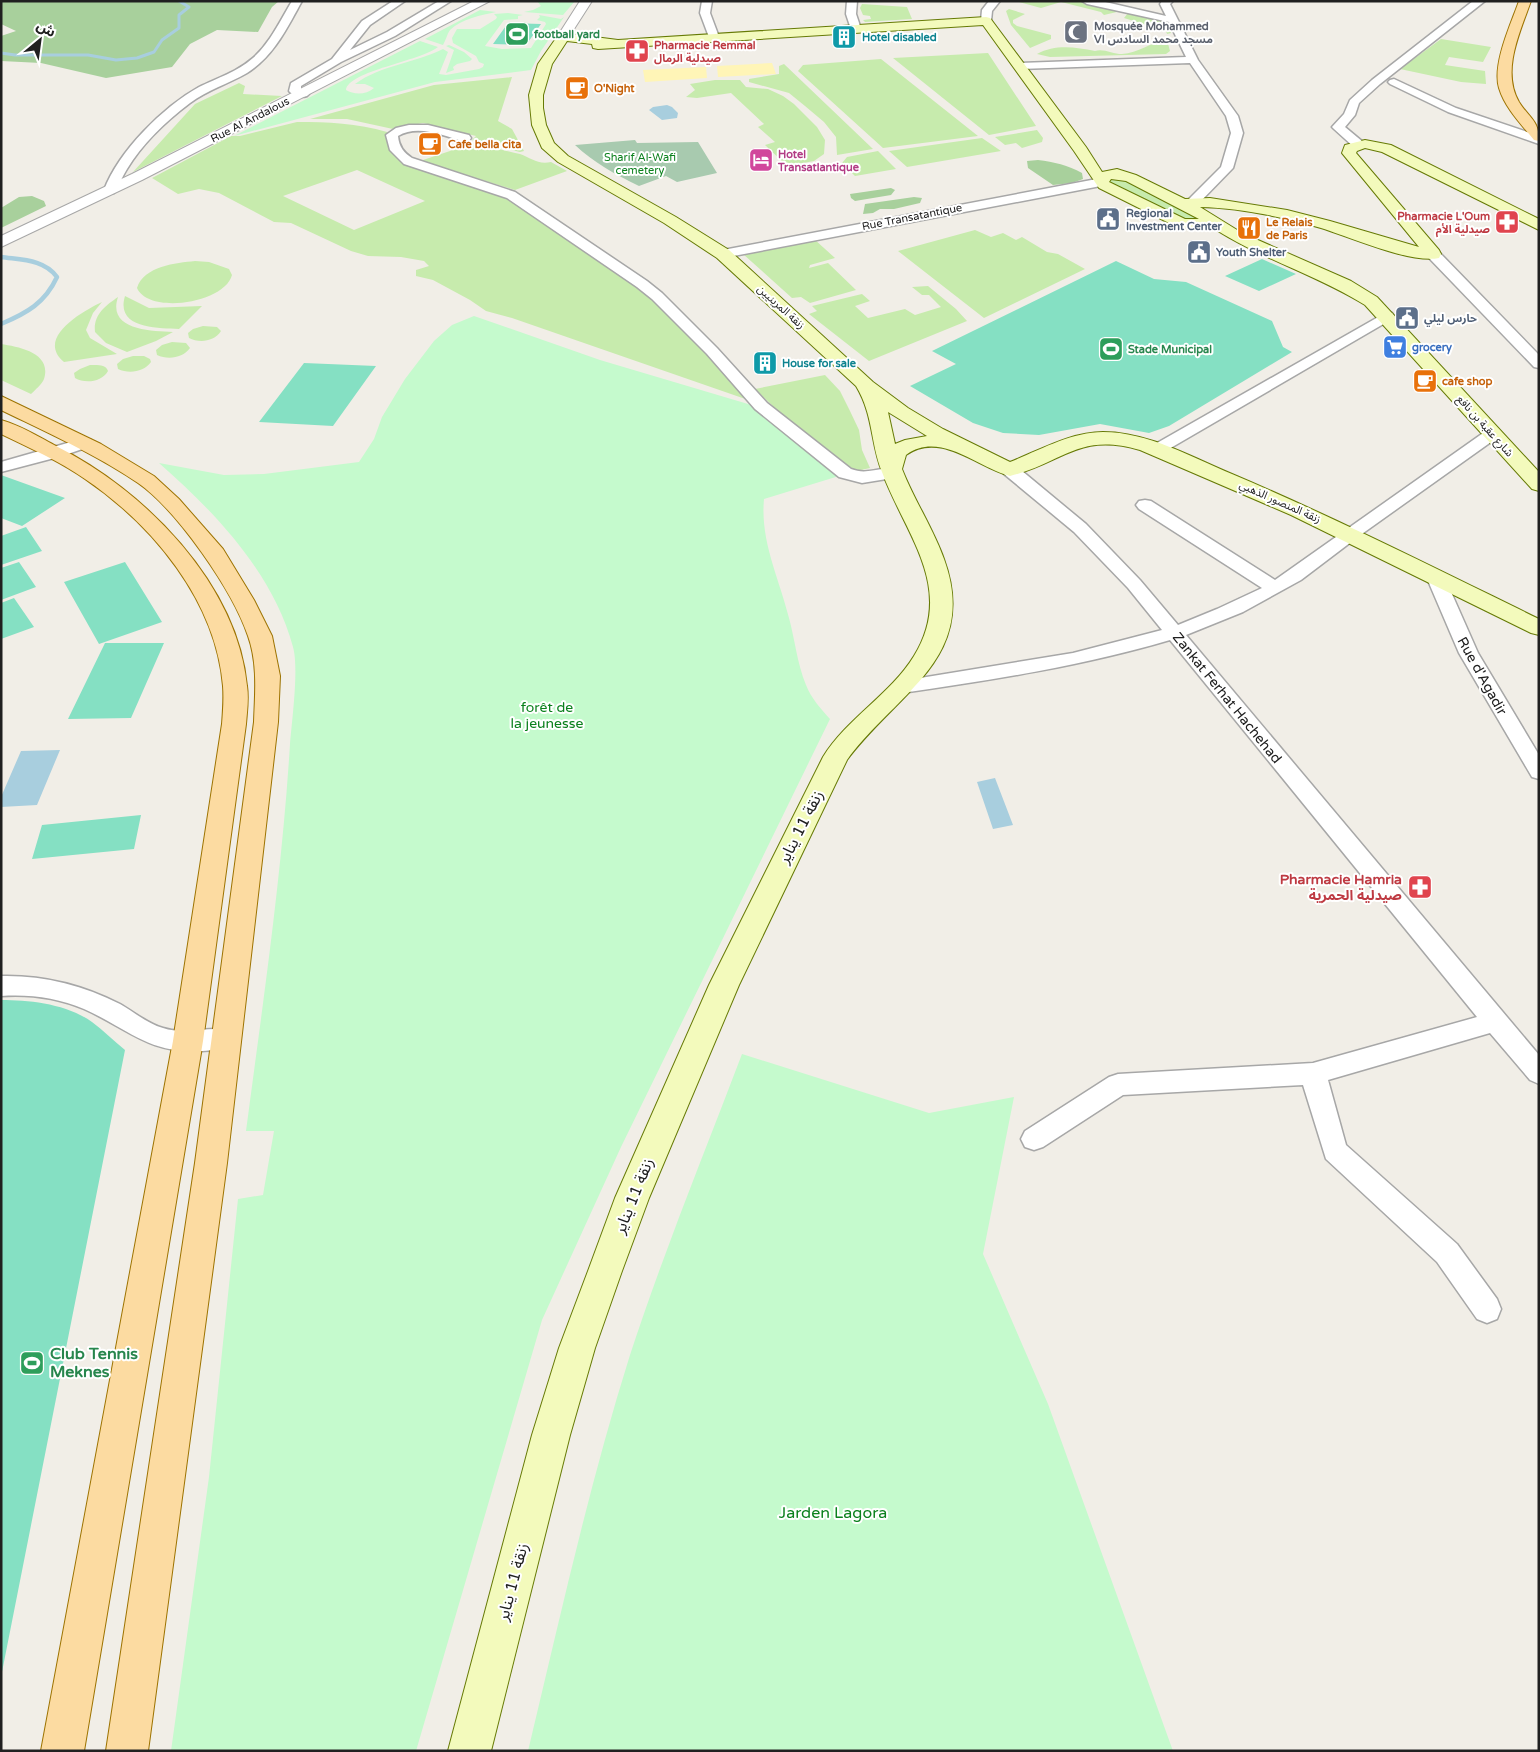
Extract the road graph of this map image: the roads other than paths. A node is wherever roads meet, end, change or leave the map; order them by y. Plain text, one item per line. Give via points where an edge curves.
1 (297, 1) edge
2 (400, 1) edge
3 (446, 1) edge
4 (484, 1) edge
5 (586, 1) edge
6 (707, 1) edge
7 (852, 1) edge
8 (995, 1) edge
9 (1087, 1) edge
10 (1168, 1) edge
11 (1480, 1) edge
12 (1525, 1) edge
13 (1172, 20) junction
14 (986, 21) junction
15 (856, 29) junction
16 (562, 37) junction
17 (714, 37) junction
18 (615, 43) junction
19 (552, 52) junction
20 (1193, 60) junction
21 (336, 61) junction
22 (1020, 66) junction
23 (1394, 82) dead end
24 (303, 94) junction
25 (465, 138) dead end
26 (1539, 138) edge
27 (1359, 145) junction
28 (1081, 150) junction
29 (1127, 176) junction
30 (1101, 181) junction
31 (110, 190) junction
32 (1188, 202) junction
33 (1206, 216) junction
34 (1186, 224) junction
35 (1539, 225) edge
36 (1236, 236) junction
37 (8, 239) edge
38 (723, 254) junction
39 (1433, 254) junction
40 (1387, 316) junction
41 (1539, 364) edge
42 (864, 383) junction
43 (1, 402) edge
44 (1, 426) edge
45 (1492, 434) junction
46 (85, 443) junction
47 (968, 448) junction
48 (1156, 450) junction
49 (56, 453) junction
50 (1, 467) edge
51 (1010, 470) junction
52 (892, 472) junction
53 (1539, 485) edge
54 (1145, 505) dead end
55 (1352, 534) junction
56 (1435, 576) junction
57 (1275, 588) junction
58 (1539, 628) edge
59 (1173, 633) junction
60 (902, 687) junction
61 (1539, 772) edge
62 (1, 986) edge
63 (1495, 1022) junction
64 (226, 1039) junction
65 (188, 1041) junction
66 (1539, 1073) edge
67 (1313, 1074) junction
68 (1034, 1139) dead end
69 (1487, 1309) dead end
70 (62, 1751) edge
71 (128, 1751) edge
72 (469, 1751) edge

1 - 31 street via 263,55 242,71 197,93 169,114 112,180
2 - 21 street via 366,23
3 - 21 street via 391,34
4 - 24 street, Rue Al Andalous
5 - 16 street, زنقة المرينيين
6 - 17 street via 705,13
7 - 15 street via 851,14
8 - 14 street via 987,10
9 - 13 street
10 - 13 street via 1165,4
11 - 27 street via 1354,102 1349,116 1338,127
12 - 26 main road via 1503,72 1512,103
13 - 20 street
14 - 15 main road
14 - 22 main road
15 - 17 main road
16 - 18 main road
16 - 19 main road, زنقة المرينيين
17 - 18 main road
18 - 19 main road
19 - 38 main road, زنقة المرينيين via 536,95 539,125 547,145 563,159
20 - 22 street
20 - 32 street via 1232,116 1237,133 1227,168
21 - 24 street via 294,85 294,91
22 - 28 main road
23 - 26 street via 1452,110
24 - 31 street, Rue Al Andalous
25 - 52 street via 416,127 399,130 392,135 397,152 408,162 511,195 642,284 712,351 761,406 845,473 866,479
27 - 35 main road via 1386,148
27 - 39 main road via 1350,148 1349,154
28 - 29 main road
28 - 30 main road
29 - 30 main road via 1107,175
29 - 32 main road
30 - 34 main road
30 - 38 street, Rue Transatantique
31 - 37 street, Rue Al Andalous
32 - 33 main road
32 - 39 main road via 1287,215 1404,251
33 - 34 main road via 1205,223
33 - 36 main road
34 - 36 main road
36 - 40 main road, شارع عقبة بن نافع via 1355,290
38 - 42 main road, زنقة المرينيين
39 - 41 street
40 - 45 main road, شارع عقبة بن نافع
40 - 48 street
42 - 47 main road, Zankat Ferhat Hachehad via 897,410
42 - 52 main road, زنقة المرينيين via 875,401
43 - 46 main road
44 - 49 main road
45 - 53 main road, شارع عقبة بن نافع
45 - 55 street
46 - 49 street
46 - 64 main road via 147,480 172,503 215,554 260,636 268,676 266,722
47 - 51 main road, Zankat Ferhat Hachehad
47 - 52 main road via 936,442 910,445 894,457
48 - 51 main road, زنقة المنصور الذهبي via 1122,439 1090,438
48 - 55 main road, زنقة المنصور الذهبي
49 - 50 street
49 - 65 main road via 104,483 139,512 181,557 206,596 226,642 235,680 234,724
51 - 59 street, Zankat Ferhat Hachehad via 1103,551
52 - 60 main road, زنقة المرينيين via 938,570 944,608 933,645
54 - 57 street
55 - 56 main road, زنقة المنصور الذهبي
55 - 57 street
56 - 58 main road, زنقة المنصور الذهبي
56 - 61 street, Rue d'Agadir via 1446,610 1479,675
57 - 59 street
59 - 60 street via 1110,650
59 - 63 street, Zankat Ferhat Hachehad
60 - 72 main road, زنقة 11 يناير via 848,740 836,757 724,985 632,1198 577,1348
62 - 65 street via 22,984 65,993 105,1008 152,1034 168,1040
63 - 66 street, Zankat Ferhat Hachehad
63 - 67 street
64 - 65 street
64 - 71 main road
65 - 70 main road
67 - 68 street via 1118,1085
67 - 69 street via 1335,1152 1447,1253

